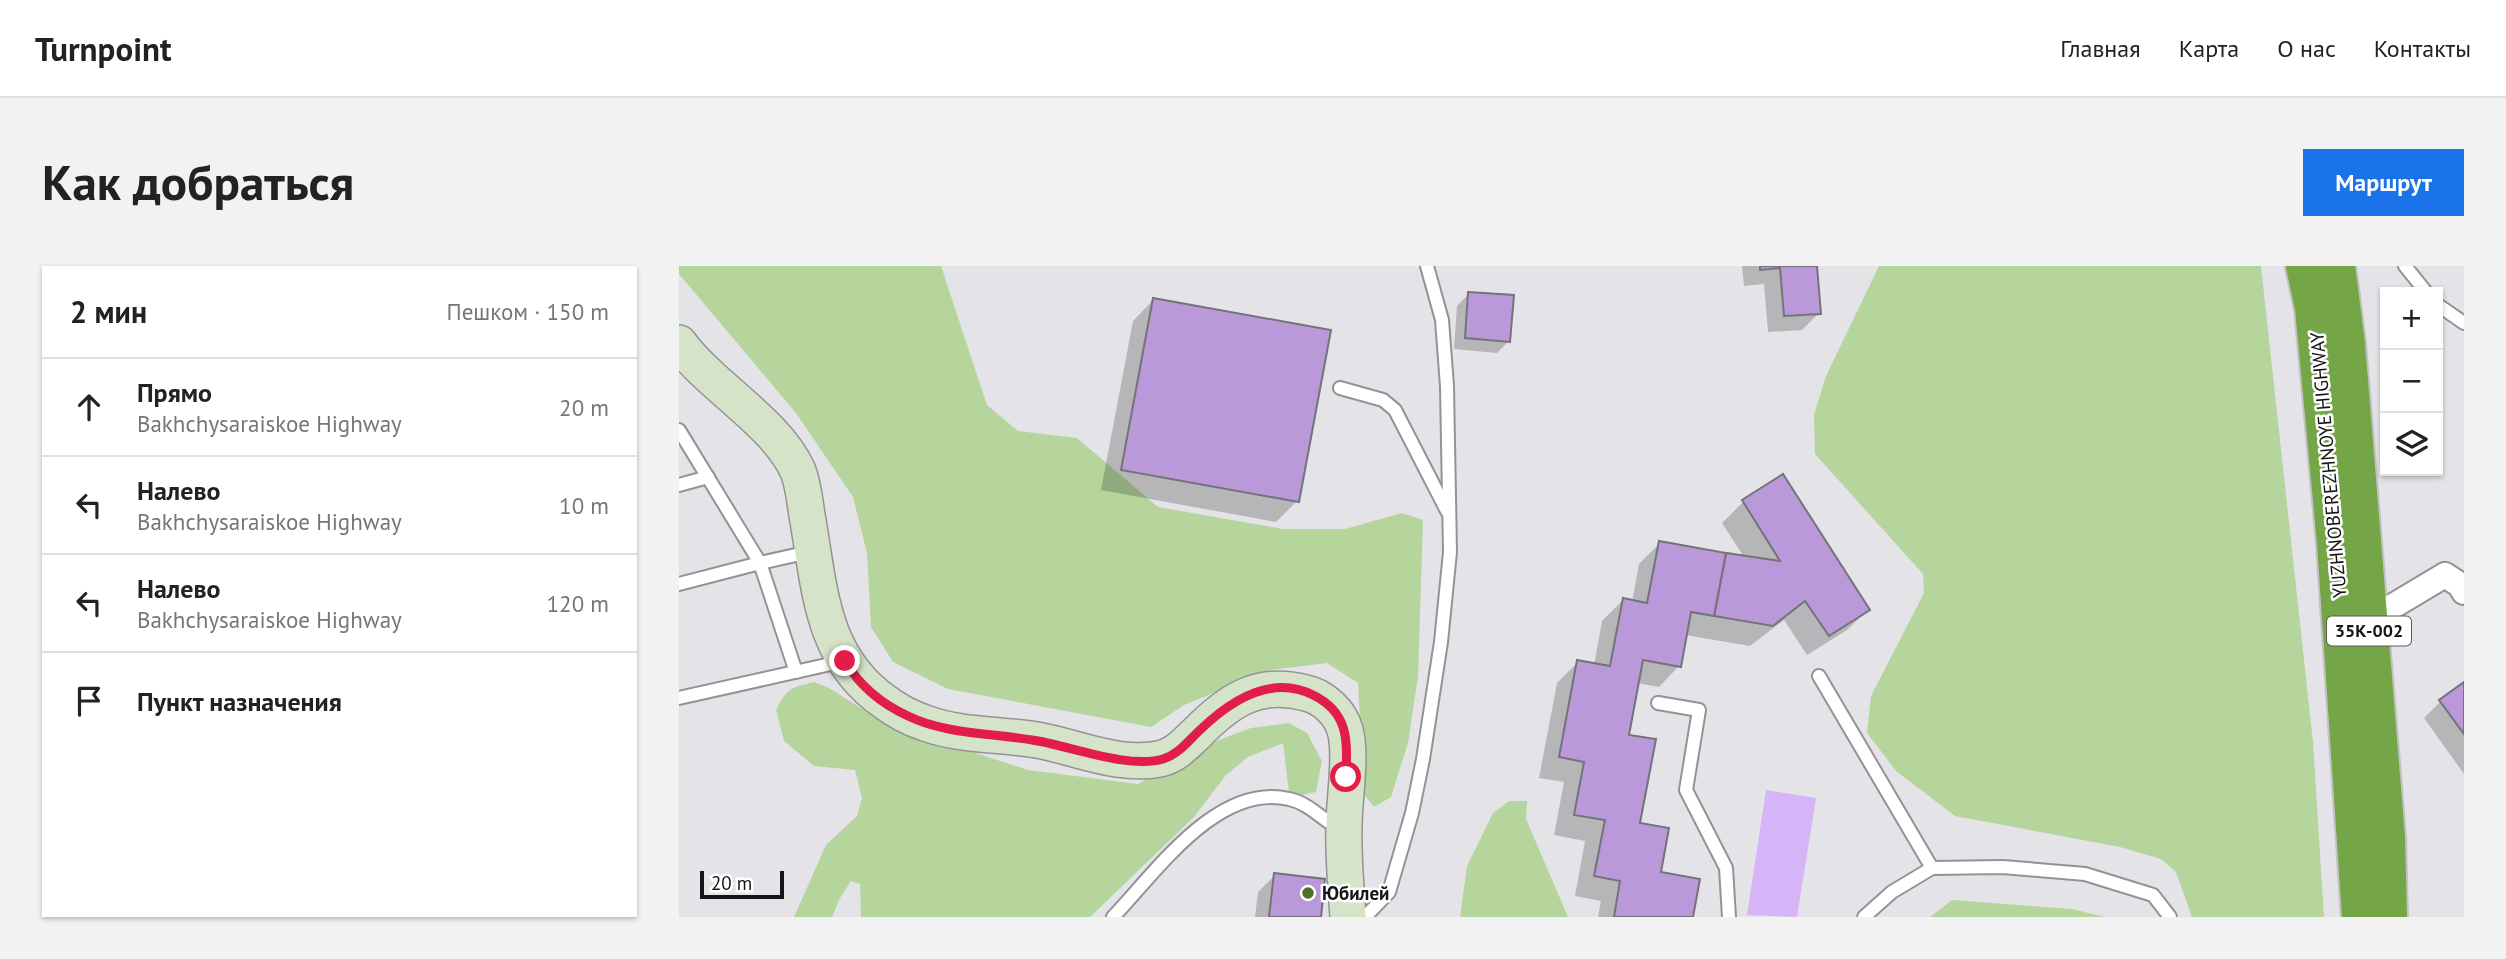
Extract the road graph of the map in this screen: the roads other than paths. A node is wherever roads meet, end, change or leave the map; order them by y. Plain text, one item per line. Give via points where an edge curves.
1 (1427, 266) edge
2 (2305, 266) edge
3 (2336, 266) edge
4 (2405, 266) edge
5 (2422, 287) edge
6 (2443, 308) edge
7 (2464, 323) edge
8 (679, 343) edge
9 (1340, 388) dead end
10 (679, 430) edge
11 (708, 477) junction
12 (679, 485) edge
13 (1451, 519) junction
14 (813, 551) junction
15 (760, 563) junction
16 (679, 584) edge
17 (2464, 592) edge
18 (2368, 621) junction
19 (845, 661) junction
20 (796, 672) junction
21 (1819, 676) dead end
22 (679, 698) edge
23 (1658, 703) dead end
24 (1344, 831) junction
25 (1931, 868) junction
26 (1113, 917) edge
27 (1348, 917) edge
28 (1366, 917) edge
29 (1729, 917) edge
30 (1864, 917) edge
31 (2170, 917) edge
32 (2361, 917) edge
33 (2388, 917) edge

1 - 13 lane via 1442,320
2 - 32 highway, YUZHNOBEREZHNOYE HIGHWAY via 2314,308 2336,543
3 - 18 highway, YUZHNOBEREZHNOYE HIGHWAY / 35К-002
4 - 5 lane
6 - 7 lane
8 - 14 main road via 789,456 801,482
9 - 13 lane via 1383,400 1395,411
10 - 11 lane
11 - 12 lane
11 - 15 lane
13 - 28 lane via 1441,642 1417,786 1389,892
14 - 15 lane
14 - 19 main road via 821,604
15 - 16 lane
15 - 20 lane
17 - 18 street via 2445,575
18 - 33 highway, YUZHNOBEREZHNOYE HIGHWAY / 35К-002
19 - 20 lane
19 - 24 main road via 876,696 927,724 1127,760 1163,759 1180,750 1241,697 1272,688 1310,694 1337,713 1345,730
20 - 22 lane
21 - 25 lane
23 - 29 lane via 1699,710 1686,790 1726,867
24 - 26 lane via 1291,799 1272,796 1231,806 1195,830
24 - 27 main road
25 - 30 lane via 1892,892
25 - 31 lane via 2003,867 2085,874 2153,895

